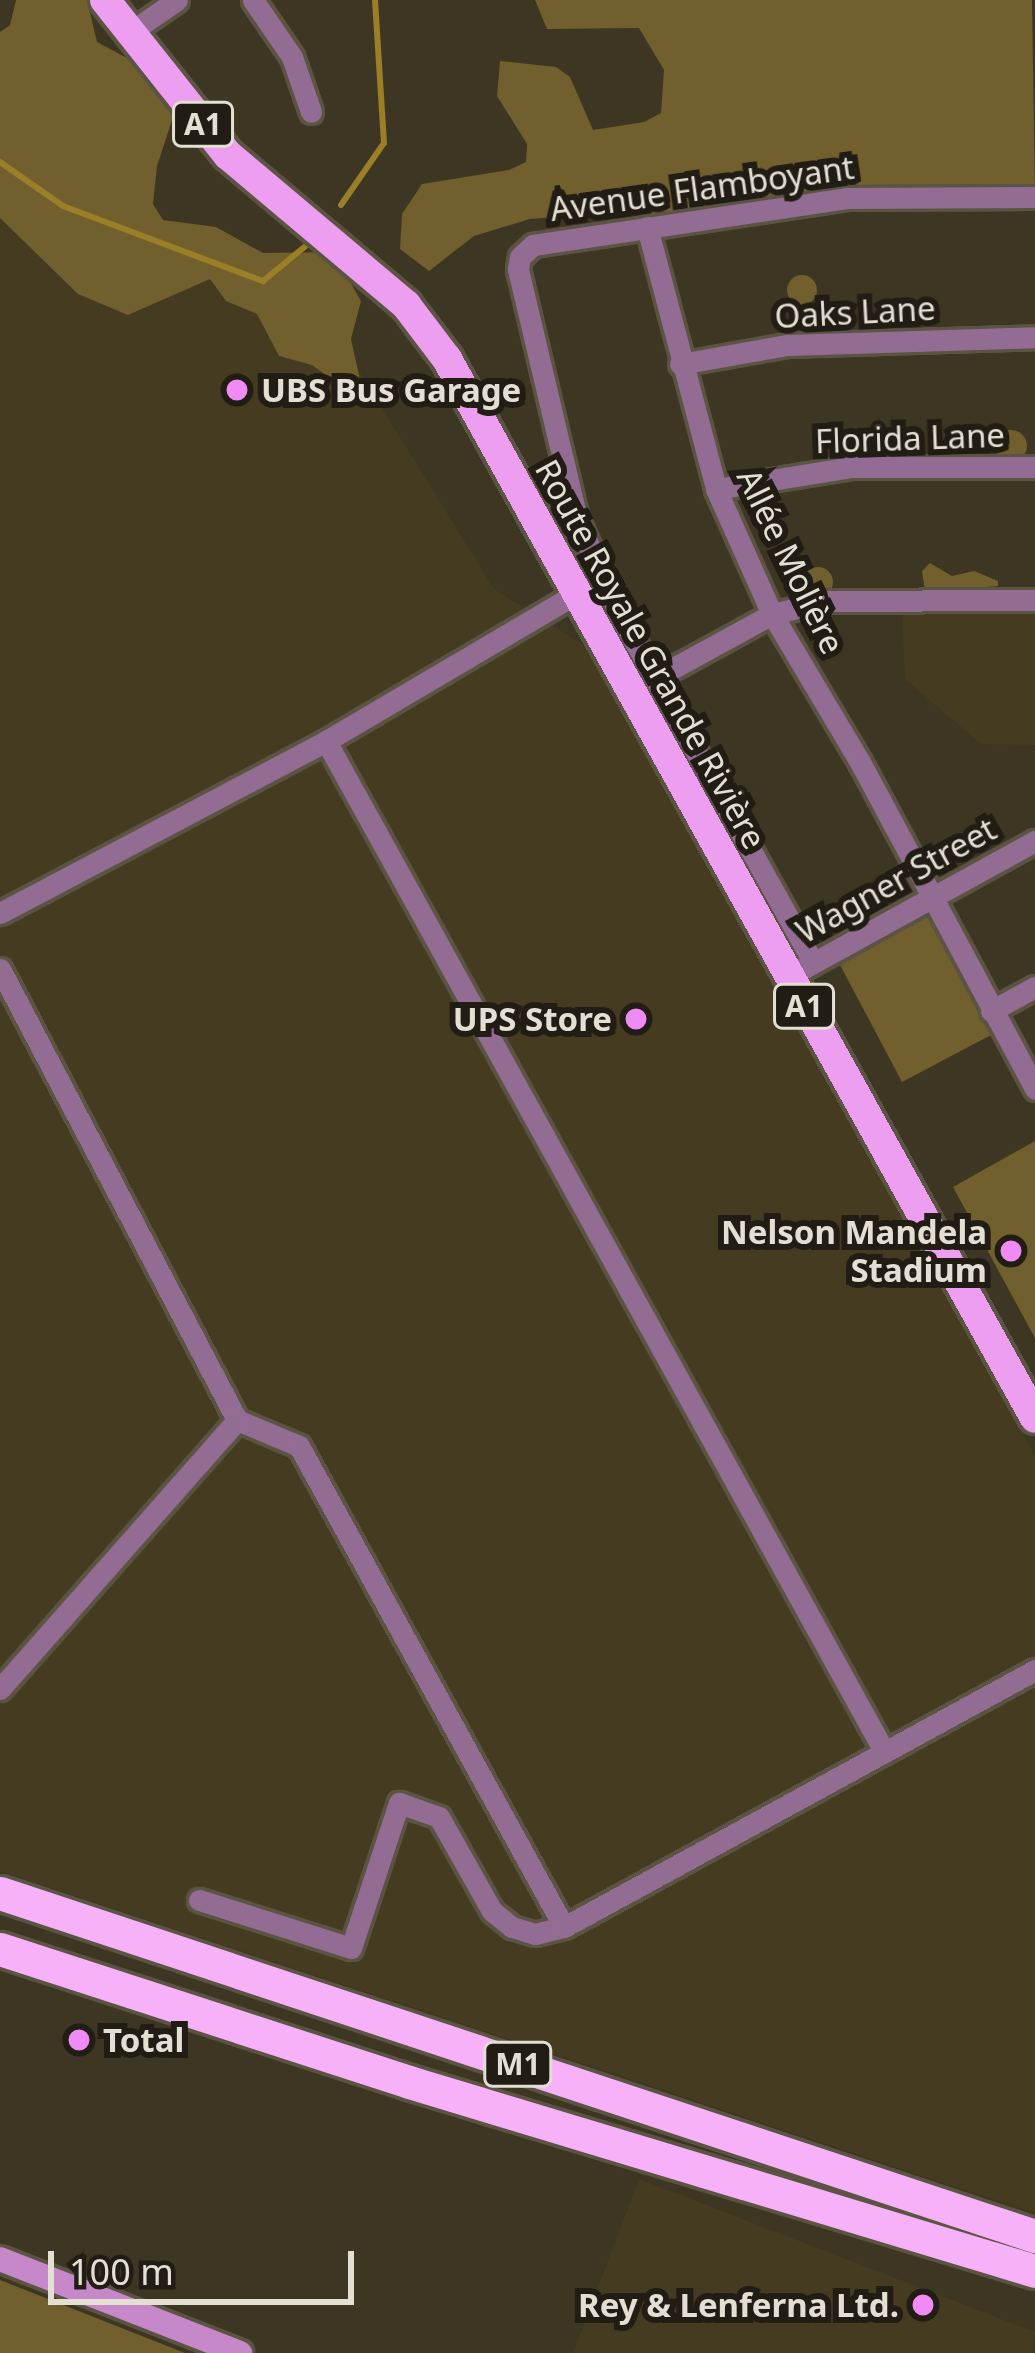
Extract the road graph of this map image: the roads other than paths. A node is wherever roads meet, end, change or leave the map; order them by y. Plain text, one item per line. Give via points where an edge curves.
1 (105, 0) edge
2 (177, 0) edge
3 (253, 0) edge
4 (129, 33) junction
5 (311, 112) dead end
6 (1035, 197) edge
7 (647, 227) junction
8 (1035, 337) edge
9 (680, 364) junction
10 (1035, 467) edge
11 (716, 489) junction
12 (577, 592) junction
13 (1035, 600) edge
14 (772, 614) junction
15 (657, 677) junction
16 (326, 741) junction
17 (1035, 842) edge
18 (933, 899) junction
19 (0, 913) edge
20 (801, 969) junction
21 (0, 970) edge
22 (1035, 987) edge
23 (992, 1011) junction
24 (1035, 1089) edge
25 (1035, 1418) edge
26 (237, 1420) junction
27 (1035, 1670) edge
28 (0, 1689) edge
29 (883, 1749) junction
30 (0, 1893) edge
31 (200, 1900) dead end
32 (564, 1927) junction
33 (0, 1949) edge
34 (1035, 2236) edge
35 (0, 2259) edge
36 (1035, 2271) edge
37 (240, 2353) edge

1 - 4 main road, Route Royale Grande Rivière / A1
2 - 4 street
3 - 5 street via 292,56
4 - 12 main road, Route Royale Grande Rivière / A1 via 229,155 406,305 447,359
6 - 7 street, Avenue Flamboyant via 846,198
7 - 9 street, Allée Molière
7 - 15 street, Avenue Flamboyant via 523,251 518,269 577,519
8 - 9 street, Oaks Lane via 787,345
9 - 11 street, Allée Molière
10 - 11 street, Florida Lane via 852,467
11 - 14 street, Allée Molière
12 - 16 street
12 - 20 main road, Route Royale Grande Rivière / A1
13 - 14 street via 827,602
14 - 15 street
14 - 18 street, Allée Molière
15 - 20 street
16 - 19 street
16 - 29 street
17 - 18 street, Wagner Street
18 - 20 street, Wagner Street
18 - 23 street, Allée Molière
20 - 25 main road, Route Royale Grande Rivière / A1
21 - 26 street
22 - 23 street
23 - 24 street, Allée Molière
26 - 28 street
26 - 32 street via 299,1446
27 - 29 street
29 - 32 street
30 - 34 highway, M1
31 - 32 street via 351,1948 399,1803 439,1817 492,1911 512,1927 536,1934
33 - 36 highway, M1 via 409,2083
35 - 37 main road

